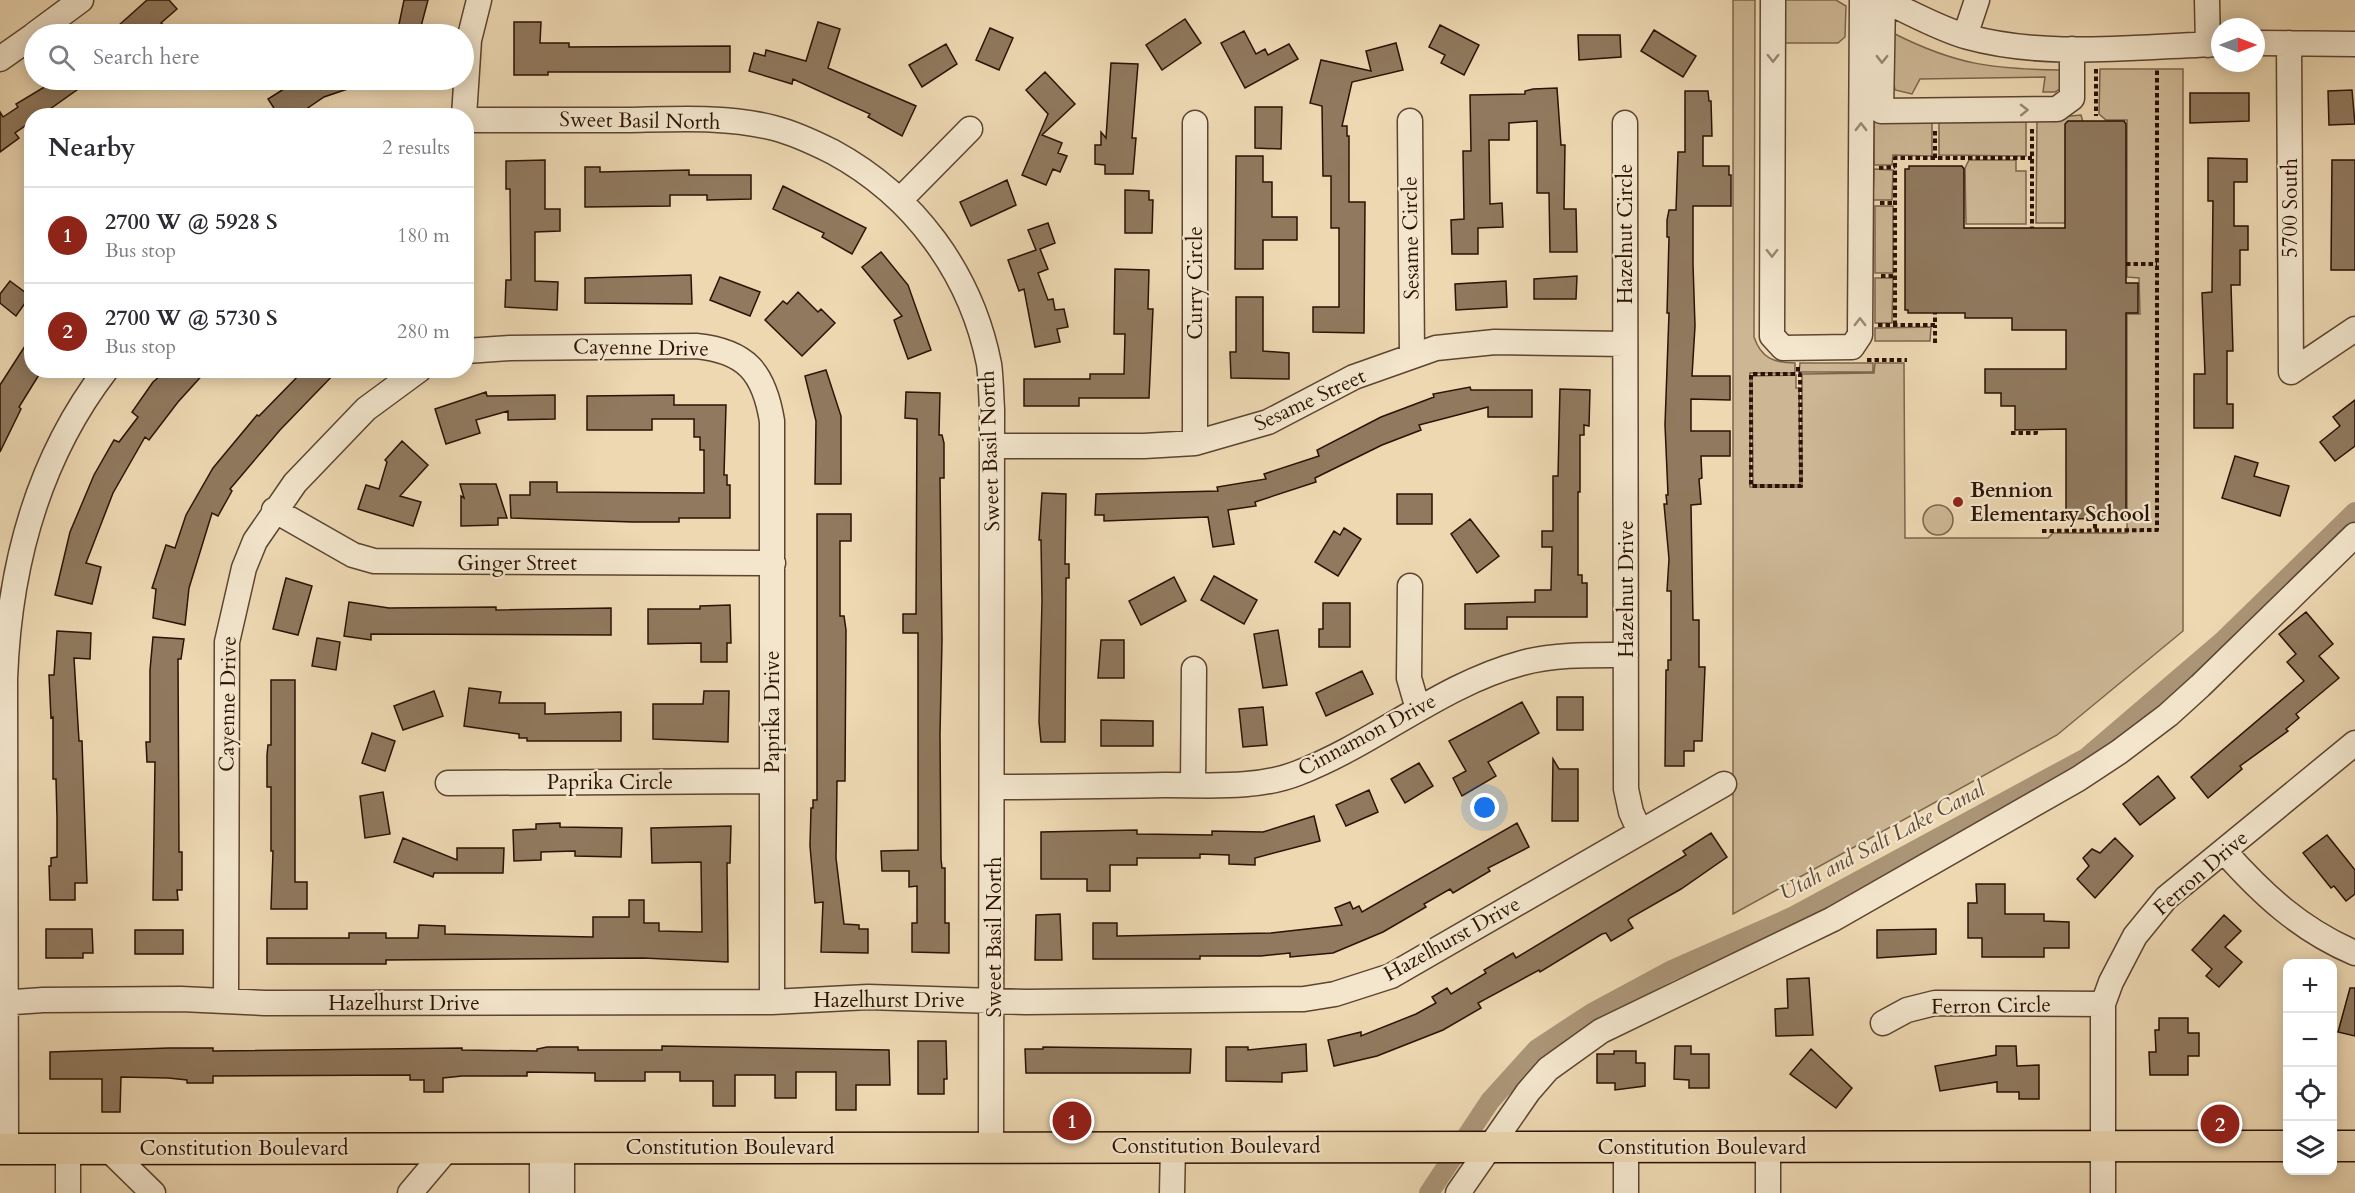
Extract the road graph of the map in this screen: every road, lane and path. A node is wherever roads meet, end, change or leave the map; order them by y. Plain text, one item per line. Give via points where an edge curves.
1 (81, 0) edge
2 (479, 0) edge
3 (1773, 0) edge
4 (1862, 0) edge
5 (1883, 0) edge
6 (1977, 0) edge
7 (2208, 0) edge
8 (2211, 22) edge
9 (49, 24) edge
10 (473, 24) edge
11 (1965, 36) junction
12 (24, 43) edge
13 (2289, 43) junction
14 (2211, 44) edge
15 (2265, 44) edge
16 (2355, 44) edge
17 (2072, 49) junction
18 (0, 59) edge
19 (2096, 68) dead end
20 (2157, 68) dead end
21 (466, 90) edge
22 (465, 108) edge
23 (2096, 116) dead end
24 (474, 120) edge
25 (1410, 121) dead end
26 (1195, 123) dead end
27 (1625, 123) dead end
28 (2032, 127) dead end
29 (1935, 128) dead end
30 (970, 129) dead end
31 (2032, 158) junction
32 (1935, 159) junction
33 (901, 199) junction
34 (2032, 228) dead end
35 (2126, 264) dead end
36 (2157, 264) junction
37 (1935, 313) dead end
38 (1895, 325) junction
39 (1935, 325) junction
40 (1871, 326) dead end
41 (2355, 329) edge
42 (1935, 343) dead end
43 (1625, 344) junction
44 (474, 348) edge
45 (1412, 354) junction
46 (1798, 360) dead end
47 (1860, 360) dead end
48 (1907, 360) dead end
49 (1798, 374) junction
50 (100, 378) edge
51 (408, 378) edge
52 (772, 421) joint
53 (2036, 429) dead end
54 (2012, 433) dead end
55 (1195, 443) junction
56 (993, 446) junction
57 (274, 510) junction
58 (2095, 524) dead end
59 (2042, 531) dead end
60 (2095, 531) junction
61 (2355, 535) edge
62 (773, 563) junction
63 (7, 577) edge
64 (1410, 586) dead end
65 (1626, 655) junction
66 (1194, 669) dead end
67 (1418, 709) junction
68 (2355, 743) edge
69 (772, 782) junction
70 (448, 783) dead end
71 (1724, 784) dead end
72 (1193, 785) junction
73 (994, 787) junction
74 (1640, 832) junction
75 (2224, 851) junction
76 (2355, 953) edge
77 (994, 1000) junction
78 (226, 1001) junction
79 (3, 1002) edge
80 (772, 1002) junction
81 (2103, 1004) junction
82 (1883, 1023) dead end
83 (991, 1146) junction
84 (1173, 1146) junction
85 (1491, 1146) junction
86 (2102, 1146) junction
87 (2283, 1146) edge
88 (2337, 1146) edge
89 (2355, 1146) edge
90 (552, 1147) junction
91 (1626, 1147) junction
92 (1768, 1147) junction
93 (448, 1148) junction
94 (3, 1149) edge
95 (68, 1149) junction
96 (108, 1149) junction
97 (68, 1193) edge
98 (153, 1193) edge
99 (410, 1193) edge
100 (542, 1193) edge
101 (562, 1193) edge
102 (1172, 1193) edge
103 (1458, 1193) edge
104 (1626, 1193) edge
105 (1768, 1193) edge
106 (2103, 1193) edge

1 - 9 street
2 - 10 street
3 -> 4 street via 1772,336 1783,348 1852,347 1860,335
5 - 11 street
5 -> 17 street via 1881,111 2057,109 2072,98
6 - 11 street
7 - 8 street
11 - 17 street via 2018,46
12 - 18 street
13 - 15 street
13 - 16 street
13 - 41 street, 5700 South via 2291,372
14 - 17 street
19 - 23 path
20 - 36 path
21 - 22 street
24 - 33 street, Sweet Basil North via 668,119 775,128 854,164
25 - 45 street, Sesame Circle
26 - 55 street, Curry Circle
27 - 43 street, Hazelnut Circle
28 - 31 path
29 - 32 path
30 - 33 street
31 - 32 path
31 - 34 path
32 - 38 path via 1895,158
33 - 56 street, Sweet Basil North via 942,248 976,316 989,365
35 - 36 path
36 - 60 path via 2157,530
37 - 39 path
38 - 39 path
38 - 40 path
39 - 42 path
43 - 45 street, Sesame Street via 1460,344
43 - 65 street, Hazelnut Drive
44 - 52 street, Cayenne Drive via 723,349 743,360 759,378
45 - 55 street, Sesame Street via 1354,378 1269,422
46 - 49 path
47 - 48 path
49 - 49 path via 1801,486 1751,486 1751,374
50 - 63 street via 72,418 50,462
51 - 57 street, Cayenne Drive via 366,409 319,456
52 - 62 street, Paprika Drive
53 - 54 path via 2036,433
55 - 56 street, Sesame Street
56 - 73 street, Sweet Basil North
57 - 62 street, Ginger Street via 353,555 374,561
57 - 78 street, Cayenne Drive via 244,568 227,642
58 - 60 path
59 - 60 path
61 - 85 street via 2200,686 2119,752 1833,919 1601,1031 1548,1069
62 - 69 street, Paprika Drive
63 - 79 street
64 - 67 street via 1409,678
65 - 67 street, Cinnamon Drive via 1544,658 1521,663 1476,679
65 - 74 street, Hazelnut Drive via 1626,789
66 - 72 street
67 - 72 street, Cinnamon Drive via 1297,774 1246,784
68 - 75 street, Ferron Drive
69 - 70 street, Paprika Circle
69 - 80 street, Paprika Drive
71 - 74 street, Hazelhurst Drive
72 - 73 street, Cinnamon Drive
73 - 77 street, Sweet Basil North
74 - 77 street, Hazelhurst Drive via 1391,976 1335,994 1273,1001
75 - 76 street via 2266,897 2291,917
75 - 81 street, Ferron Drive via 2152,914 2122,958
77 - 80 street, Hazelhurst Drive via 868,997
77 - 83 street, Sweet Basil North
78 - 79 street, Hazelhurst Drive
78 - 80 street, Hazelhurst Drive
79 - 94 street
81 - 82 street, Ferron Circle via 1935,1003 1907,1010
81 - 86 street, Ferron Drive
83 - 84 main road, Constitution Boulevard
83 - 90 main road, Constitution Boulevard
84 - 85 main road, Constitution Boulevard
84 - 102 street
85 - 91 main road, Constitution Boulevard
85 - 103 street
86 - 87 main road, Constitution Boulevard
86 - 92 main road, Constitution Boulevard
86 - 106 street, Ferron Drive
88 - 89 main road
90 - 93 main road, Constitution Boulevard
90 - 100 street
90 - 101 street
91 - 92 main road, Constitution Boulevard
91 - 104 street
92 - 105 street
93 - 96 main road, Constitution Boulevard
93 - 99 street
94 - 95 main road, Constitution Boulevard
95 - 96 main road, Constitution Boulevard
95 - 97 street
96 - 98 street

